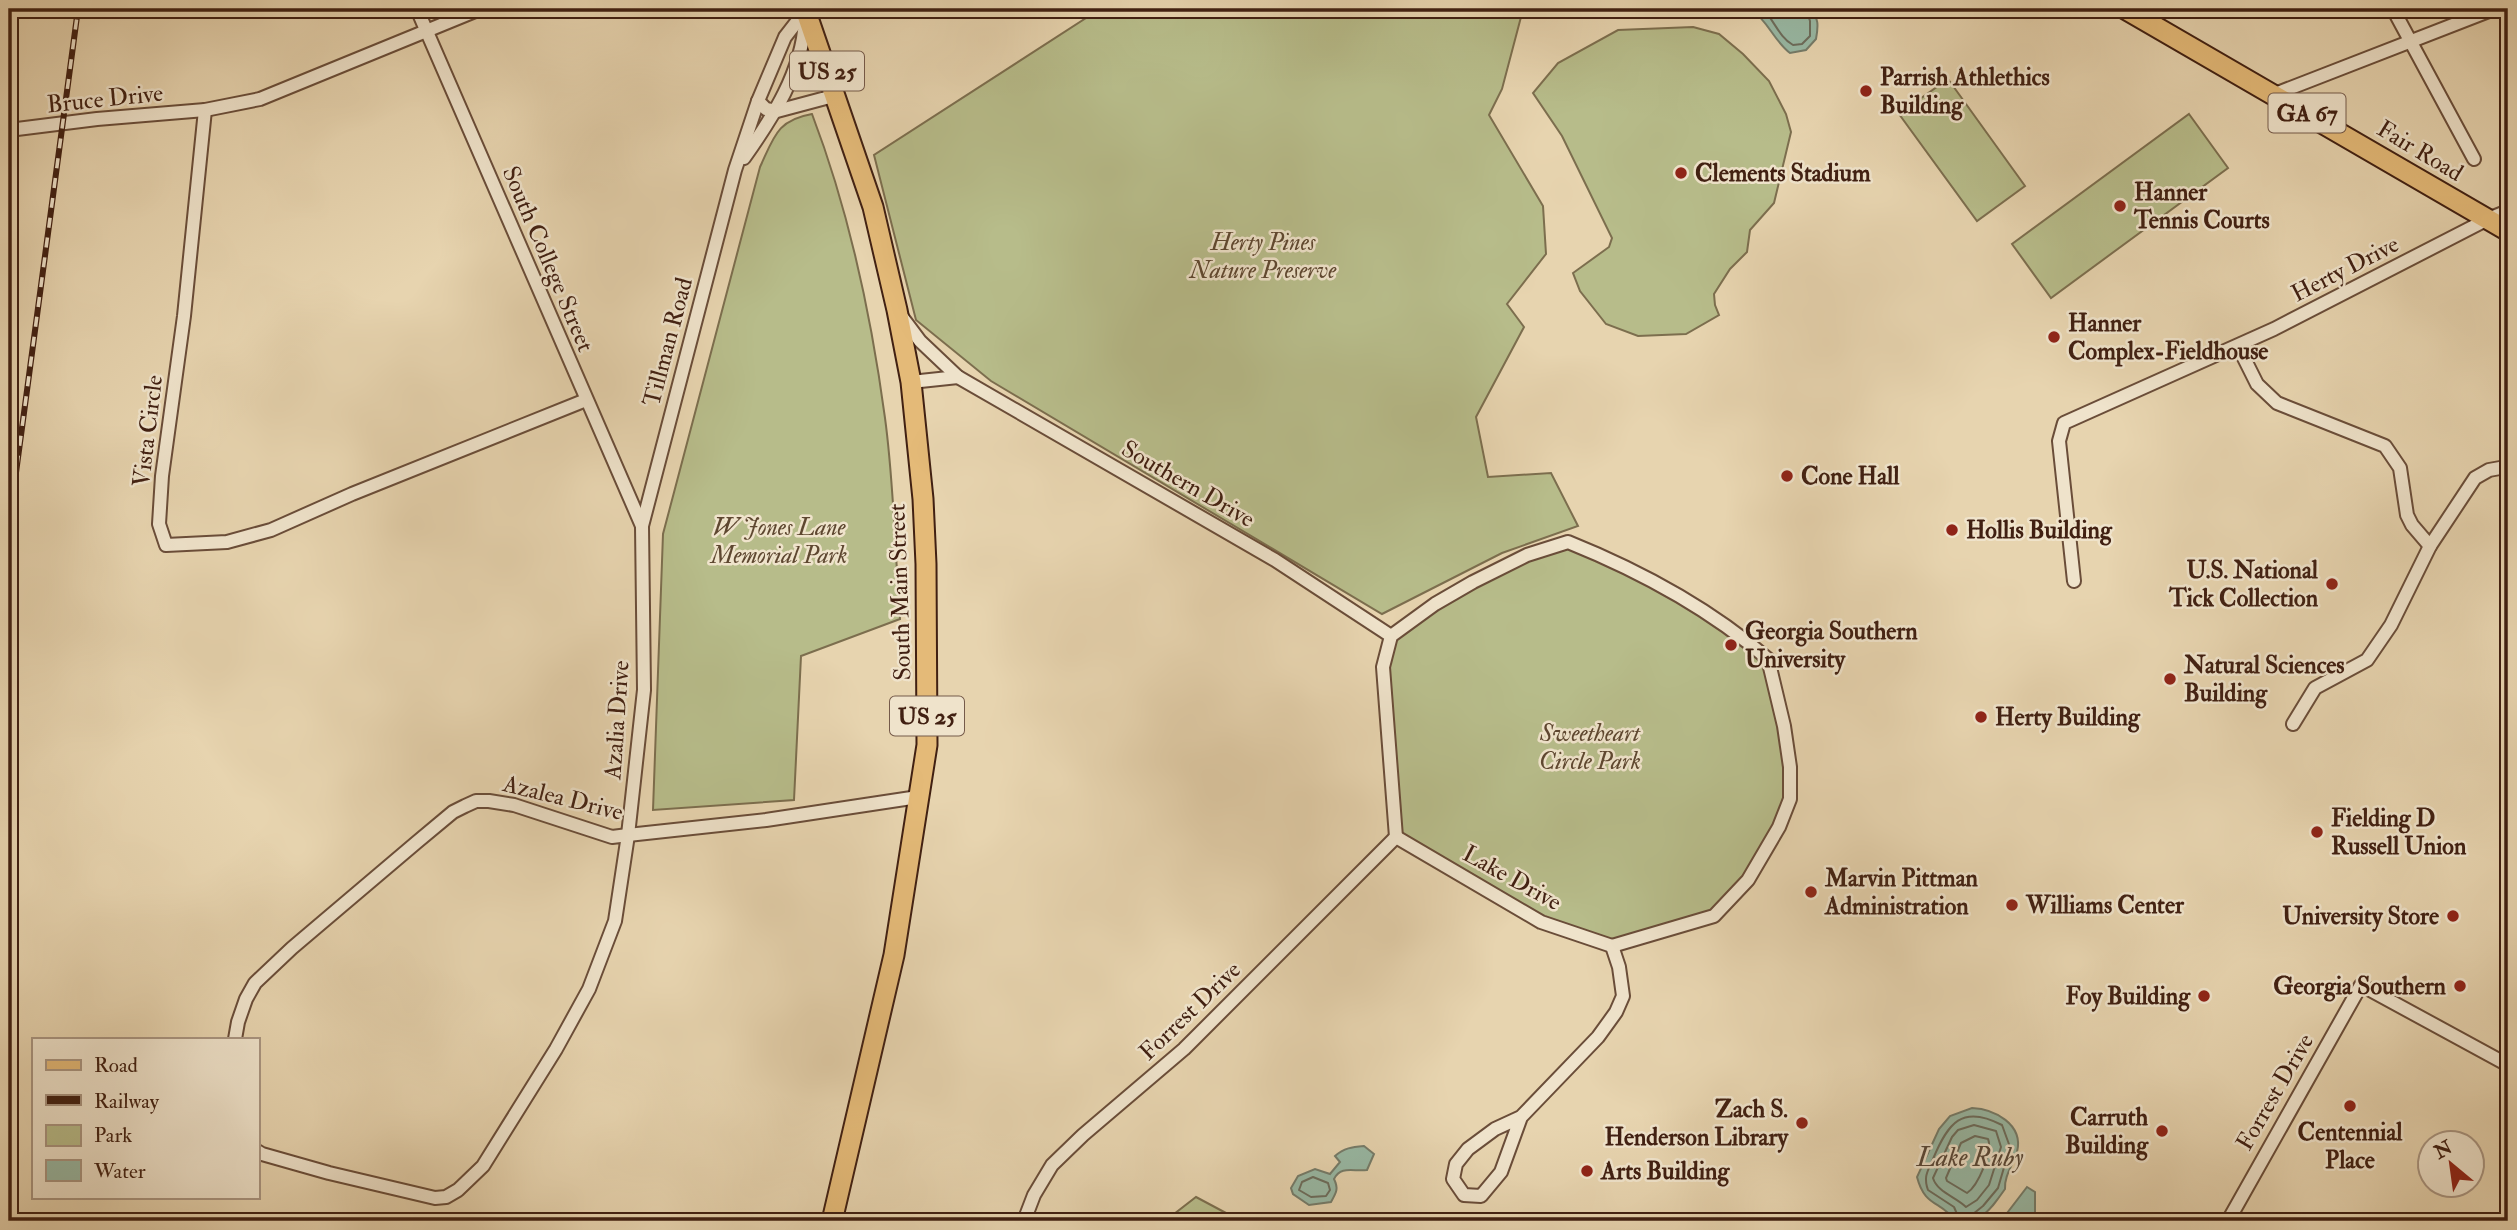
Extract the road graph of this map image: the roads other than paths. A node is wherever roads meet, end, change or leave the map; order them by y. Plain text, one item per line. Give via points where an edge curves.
1 (416, 9) edge
2 (480, 9) edge
3 (806, 9) edge
4 (2125, 9) edge
5 (2393, 9) edge
6 (2494, 9) edge
7 (426, 32) junction
8 (2412, 41) junction
9 (2275, 94) junction
10 (837, 95) junction
11 (758, 101) junction
12 (205, 110) junction
13 (777, 111) junction
14 (9, 130) edge
15 (2474, 159) dead end
16 (735, 170) junction
17 (2508, 211) edge
18 (2488, 219) junction
19 (2508, 231) edge
20 (897, 310) junction
21 (2238, 346) junction
22 (958, 377) junction
23 (911, 382) junction
24 (586, 400) junction
25 (2508, 470) edge
26 (642, 526) junction
27 (2430, 545) junction
28 (2074, 581) dead end
29 (1391, 636) junction
30 (2293, 724) dead end
31 (918, 797) junction
32 (628, 835) junction
33 (1396, 837) junction
34 (1612, 946) junction
35 (235, 1038) edge
36 (2508, 1065) edge
37 (1521, 1117) junction
38 (259, 1152) edge
39 (832, 1221) edge
40 (1024, 1221) edge
41 (2228, 1221) edge

1 - 7 street, South College Street
2 - 7 street
3 - 10 main road, South Main Street / US 25
3 - 11 street, Tillman Road via 788,30
3 - 13 street, Tillman Road via 804,44
4 - 9 main road, Fair Road / GA 67
5 - 8 street
6 - 8 street
7 - 12 street via 260,99
7 - 24 street, South College Street
8 - 9 street
8 - 15 street
9 - 18 main road, Fair Road / GA 67
10 - 13 street
10 - 20 main road, South Main Street / US 25 via 873,207
11 - 13 street
11 - 16 street, Tillman Road
12 - 14 street, Bruce Drive
12 - 24 street, Vista Circle via 162,476 159,524 166,545 227,542 271,530
13 - 16 street, Tillman Road
16 - 26 street, Tillman Road
17 - 18 street, Herty Drive
18 - 19 main road, Fair Road / GA 67
18 - 21 street, Herty Drive
20 - 22 street, Southern Drive via 920,341
20 - 23 main road, South Main Street / US 25
21 - 27 street via 2257,384 2277,403 2385,446 2400,468 2407,515
21 - 28 street, Herty Drive via 2064,422 2059,441
22 - 23 street
22 - 29 street, Southern Drive via 1275,560
23 - 31 main road, South Main Street / US 25 via 927,591 927,745
24 - 26 street, South College Street
25 - 27 street via 2489,470 2475,478
26 - 32 street, Azalia Drive via 644,690
27 - 30 street via 2391,625 2367,660 2315,688
29 - 33 street via 1383,667
29 - 34 street via 1473,582 1527,555 1568,542 1676,593 1768,659 1790,767 1790,799 1779,827 1748,880 1714,916
31 - 32 street via 793,817
31 - 39 main road, South Main Street / US 25 via 894,955
32 - 35 street, Azalea Drive via 612,836 489,801 476,801 453,812 255,983
32 - 38 street, Azalea Drive via 615,921 589,989 482,1166 458,1190 435,1198
33 - 34 street, Lake Drive via 1541,922
33 - 40 street, Forrest Drive via 1184,1049 1052,1165
34 - 37 street via 1623,996 1616,1012
36 - 41 street, Forrest Drive via 2361,985
37 - 37 street via 1495,1129 1456,1164 1453,1179 1464,1195 1481,1196 1501,1172

